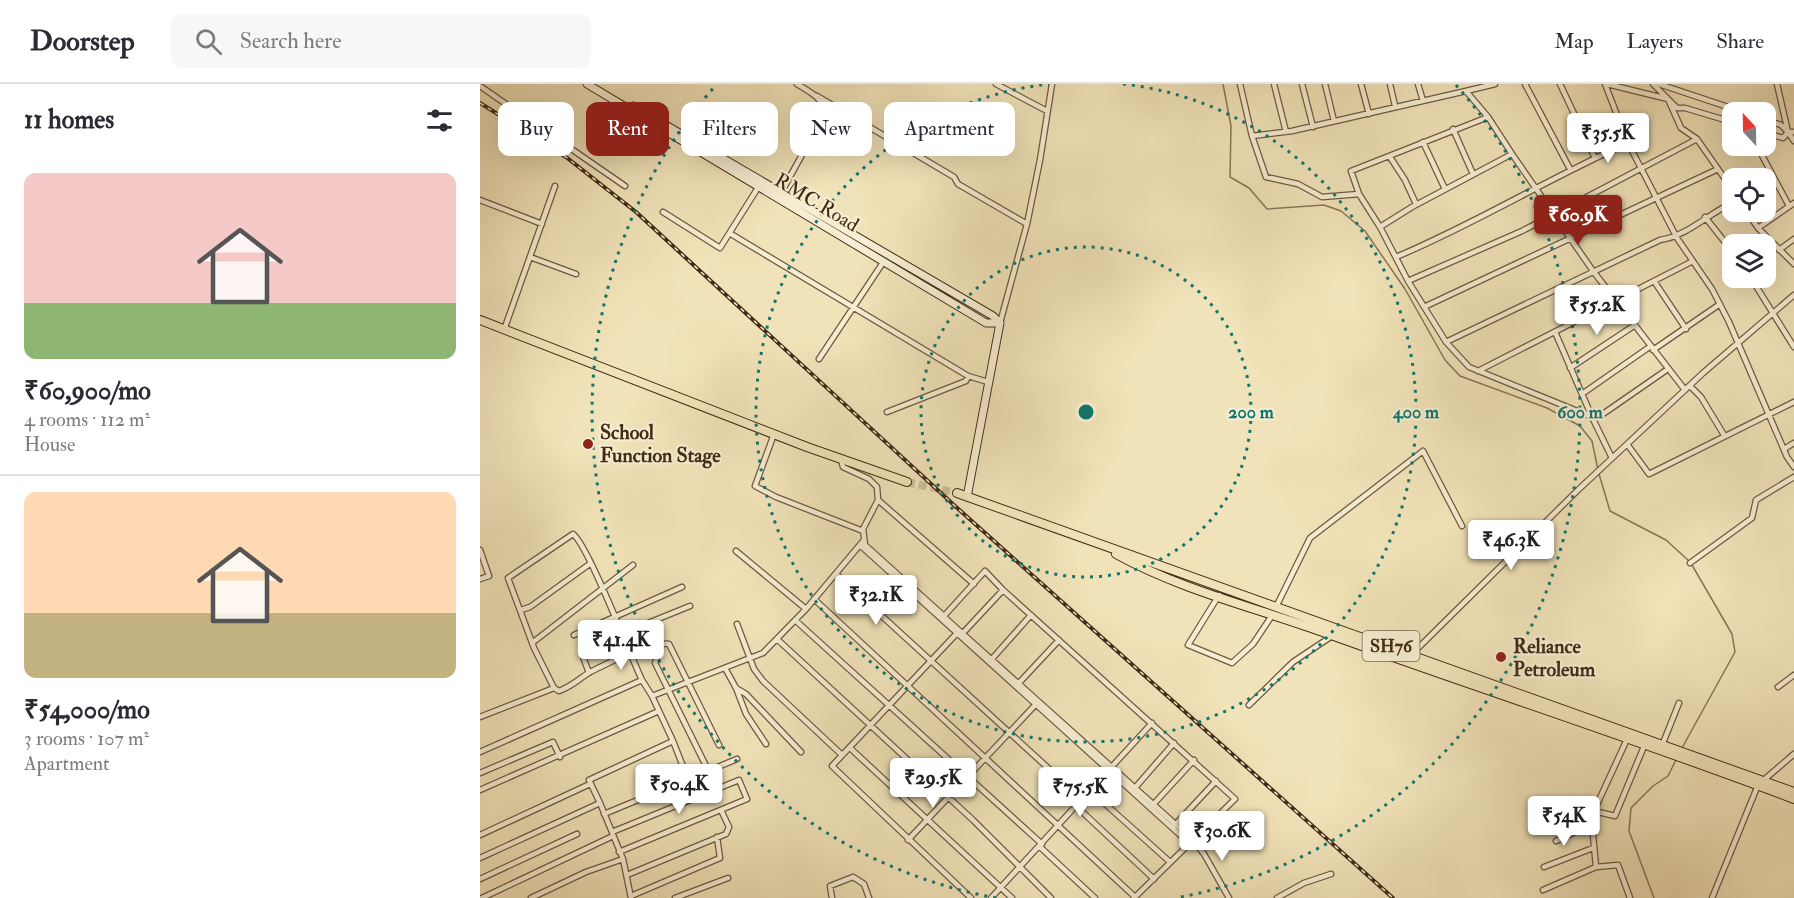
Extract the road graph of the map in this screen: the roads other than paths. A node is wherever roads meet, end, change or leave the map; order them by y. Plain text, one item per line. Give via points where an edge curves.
1 (587, 84) edge
2 (596, 84) edge
3 (797, 84) edge
4 (996, 84) edge
5 (1052, 84) edge
6 (1240, 84) edge
7 (1274, 84) edge
8 (1302, 84) edge
9 (1325, 84) edge
10 (1361, 84) edge
11 (1390, 84) edge
12 (1418, 84) edge
13 (1495, 84) edge
14 (1525, 84) edge
15 (1560, 84) edge
16 (1606, 84) edge
17 (1653, 84) edge
18 (1659, 84) edge
19 (1777, 84) edge
20 (813, 85) edge
21 (480, 86) edge
22 (1466, 91) junction
23 (810, 92) junction
24 (817, 96) junction
25 (1668, 99) junction
26 (1423, 101) junction
27 (1722, 105) edge
28 (1395, 106) junction
29 (1047, 111) junction
30 (1369, 114) junction
31 (1488, 117) junction
32 (1722, 119) edge
33 (1334, 121) junction
34 (1776, 124) edge
35 (1313, 127) junction
36 (1453, 129) junction
37 (1286, 132) junction
38 (1791, 132) edge
39 (1252, 136) junction
40 (1776, 136) edge
41 (1697, 139) junction
42 (1423, 141) junction
43 (1794, 141) edge
44 (1628, 143) junction
45 (1512, 154) junction
46 (1762, 156) edge
47 (1390, 157) junction
48 (1595, 158) junction
49 (1570, 170) junction
50 (1642, 170) junction
51 (1718, 170) junction
52 (1473, 174) junction
53 (1722, 175) edge
54 (555, 186) dead end
55 (625, 186) dead end
56 (759, 186) junction
57 (1536, 187) junction
58 (1445, 189) junction
59 (781, 193) junction
60 (1359, 194) junction
61 (1657, 199) junction
62 (480, 200) edge
63 (1794, 203) edge
64 (1416, 204) junction
65 (1789, 206) junction
66 (1722, 208) edge
67 (663, 212) dead end
68 (1556, 214) junction
69 (1705, 217) junction
70 (1754, 222) edge
71 (542, 224) junction
72 (1027, 224) junction
73 (1380, 227) junction
74 (1758, 228) junction
75 (731, 234) junction
76 (1570, 237) junction
77 (1677, 238) junction
78 (1722, 238) edge
79 (1794, 239) edge
80 (1779, 250) junction
81 (530, 257) junction
82 (1396, 257) junction
83 (884, 261) junction
84 (1694, 261) junction
85 (1794, 264) edge
86 (1593, 271) junction
87 (576, 274) dead end
88 (1408, 281) junction
89 (1654, 281) junction
90 (1757, 288) edge
91 (1794, 294) edge
92 (1617, 300) junction
93 (1720, 304) junction
94 (854, 307) junction
95 (1424, 307) junction
96 (1773, 312) junction
97 (480, 320) edge
98 (1000, 323) junction
99 (1635, 325) junction
100 (1686, 328) junction
101 (504, 330) junction
102 (1555, 332) junction
103 (1446, 342) junction
104 (1738, 343) junction
105 (1794, 347) edge
106 (1651, 349) junction
107 (819, 359) dead end
108 (1570, 368) junction
109 (1478, 371) junction
110 (1665, 371) dead end
111 (968, 376) junction
112 (988, 382) junction
113 (1690, 386) junction
114 (1685, 390) junction
115 (1582, 394) junction
116 (1794, 402) edge
117 (887, 412) dead end
118 (1769, 415) junction
119 (1592, 417) junction
120 (774, 434) junction
121 (1724, 435) junction
122 (1794, 443) edge
123 (1627, 444) junction
124 (1784, 449) junction
125 (1612, 458) junction
126 (841, 459) junction
127 (1794, 467) edge
128 (1794, 477) edge
129 (907, 482) tunnel mouth
130 (957, 493) tunnel mouth
131 (967, 497) junction
132 (878, 500) junction
133 (1462, 525) dead end
134 (863, 530) junction
135 (861, 546) junction
136 (1105, 547) junction
137 (480, 550) edge
138 (736, 551) dead end
139 (591, 563) junction
140 (1690, 563) dead end
141 (633, 565) dead end
142 (836, 574) junction
143 (480, 579) edge
144 (974, 584) junction
145 (682, 586) dead end
146 (601, 588) junction
147 (1003, 590) junction
148 (1219, 596) junction
149 (814, 599) junction
150 (1273, 604) junction
151 (690, 606) dead end
152 (806, 609) junction
153 (521, 610) junction
154 (1269, 613) junction
155 (1031, 615) junction
156 (943, 617) junction
157 (614, 618) junction
158 (795, 620) junction
159 (737, 624) dead end
160 (960, 632) junction
161 (621, 634) junction
162 (574, 635) dead end
163 (1333, 636) junction
164 (778, 640) junction
165 (1059, 640) junction
166 (532, 643) junction
167 (654, 645) junction
168 (1411, 653) junction
169 (630, 655) junction
170 (750, 659) junction
171 (991, 660) junction
172 (932, 661) junction
173 (1408, 662) junction
174 (725, 668) junction
175 (589, 672) junction
176 (1794, 675) edge
177 (642, 680) junction
178 (688, 682) junction
179 (909, 685) junction
180 (1018, 685) junction
181 (1778, 687) dead end
182 (554, 688) junction
183 (736, 688) junction
184 (669, 689) junction
185 (652, 696) junction
186 (1038, 703) junction
187 (1679, 703) dead end
188 (890, 705) junction
189 (1249, 705) dead end
190 (659, 711) junction
191 (480, 717) edge
192 (1152, 723) junction
193 (870, 727) junction
194 (1009, 733) junction
195 (1628, 738) junction
196 (673, 741) junction
197 (1174, 743) junction
198 (1663, 743) junction
199 (766, 744) dead end
200 (1645, 744) junction
201 (719, 746) dead end
202 (850, 748) junction
203 (480, 752) edge
204 (801, 752) dead end
205 (1679, 753) junction
206 (1794, 754) edge
207 (842, 755) junction
208 (560, 757) junction
209 (986, 757) junction
210 (737, 759) dead end
211 (1194, 760) junction
212 (1111, 769) junction
213 (708, 770) junction
214 (480, 773) edge
215 (969, 775) junction
216 (688, 779) junction
217 (1216, 780) junction
218 (1760, 782) junction
219 (591, 784) junction
220 (1133, 789) junction
221 (480, 790) edge
222 (712, 791) junction
223 (1092, 791) junction
224 (1794, 792) edge
225 (948, 797) junction
226 (1794, 799) edge
227 (1082, 800) junction
228 (600, 803) junction
229 (1077, 807) junction
230 (1152, 807) junction
231 (721, 810) junction
232 (1594, 811) junction
233 (604, 814) junction
234 (927, 819) junction
235 (1592, 824) junction
236 (1060, 826) junction
237 (1173, 826) junction
238 (577, 834) dead end
239 (613, 834) junction
240 (480, 835) edge
241 (717, 837) junction
242 (908, 840) junction
243 (1191, 841) junction
244 (1556, 841) dead end
245 (1041, 846) junction
246 (1593, 848) junction
247 (619, 852) junction
248 (480, 858) edge
249 (623, 859) junction
250 (1170, 862) junction
251 (1022, 867) junction
252 (1544, 867) dead end
253 (1596, 867) junction
254 (1331, 874) dead end
255 (627, 875) junction
256 (728, 878) dead end
257 (480, 879) edge
258 (1154, 879) junction
259 (1002, 888) junction
260 (1543, 890) dead end
261 (631, 897) edge
262 (1135, 897) edge
263 (482, 898) edge
264 (531, 898) edge
265 (675, 898) edge
266 (832, 898) edge
267 (869, 898) edge
268 (971, 898) edge
269 (993, 898) edge
270 (1012, 898) edge
271 (1051, 898) edge
272 (1095, 898) edge
273 (1229, 898) edge
274 (1277, 898) edge
275 (1630, 898) edge
276 (1712, 898) edge

1 - 56 street, RMC Road
2 - 59 street, RMC Road
3 - 23 street
4 - 29 street
5 - 29 street
6 - 39 street
7 - 37 street
8 - 35 street
9 - 33 street
10 - 30 street
11 - 28 street
12 - 26 street
13 - 22 street
14 - 49 street
15 - 48 street
16 - 25 street
16 - 44 street
17 - 25 street
18 - 27 street
19 - 38 street
20 - 23 street
21 - 55 street
22 - 26 street
22 - 31 street
23 - 24 street
24 - 59 street via 825,113
24 - 72 street
25 - 32 street via 1677,108
25 - 41 street via 1681,128
26 - 28 street
28 - 30 street
29 - 72 street
30 - 33 street
31 - 36 street
31 - 45 street
33 - 35 street
34 - 38 street
35 - 37 street
36 - 42 street
36 - 52 street
37 - 39 street
38 - 40 street via 1784,138
38 - 43 street
39 - 60 street via 1266,177 1298,184 1322,197
41 - 50 street
41 - 51 street
42 - 47 street
42 - 58 street
44 - 48 street
44 - 50 street
45 - 52 street
45 - 57 street
46 - 65 street
47 - 60 street via 1351,171
47 - 64 street
48 - 49 street
49 - 57 street
50 - 61 street
50 - 68 street
51 - 53 street
51 - 61 street
52 - 58 street
54 - 71 street
56 - 75 street
56 - 83 street, RMC Road
57 - 68 street
57 - 82 street
58 - 64 street
59 - 98 street, RMC Road via 993,315
60 - 73 street
61 - 76 street
61 - 77 street
62 - 71 street
63 - 65 street
64 - 73 street
65 - 74 street
66 - 69 street
67 - 75 street via 720,248
68 - 76 street
68 - 88 street
69 - 77 street
69 - 78 street
70 - 74 street
71 - 81 street
72 - 98 street
73 - 82 street
74 - 80 street
75 - 94 street
76 - 86 street
76 - 95 street
77 - 84 street
77 - 86 street via 1660,240
79 - 80 street
80 - 85 street
81 - 87 street
81 - 101 street
82 - 88 street
83 - 94 street
83 - 98 street, RMC Road via 986,323
84 - 89 street
84 - 93 street
86 - 92 street
86 - 103 street
88 - 95 street
89 - 92 street
89 - 100 street
90 - 96 street
91 - 96 street
92 - 99 street
92 - 102 street
93 - 100 street
93 - 104 street
94 - 107 street
94 - 111 street
95 - 103 street
96 - 104 street
96 - 105 street
97 - 101 main road
98 - 112 street
99 - 106 street
99 - 108 street
100 - 106 street
101 - 120 main road
102 - 108 street
102 - 109 street
103 - 109 street
104 - 113 street
104 - 118 street
106 - 114 street
106 - 115 street
108 - 115 street
109 - 119 street
110 - 119 street via 1600,416
111 - 112 street
111 - 117 street via 966,381
112 - 131 street
113 - 114 street
113 - 121 street
114 - 123 street
115 - 119 street
116 - 118 street
118 - 121 street
118 - 124 street
119 - 125 street
120 - 126 main road
120 - 134 street via 755,486
121 - 123 street via 1649,474
122 - 124 street
123 - 125 street
124 - 127 street
125 - 168 street
126 - 129 main road
126 - 132 street via 843,467 878,487
128 - 140 street via 1756,500 1752,518
130 - 131 main road, SH76
131 - 136 main road, SH76
132 - 134 street
132 - 144 street
133 - 150 street via 1424,451 1310,538
134 - 135 street
134 - 156 street via 865,545
135 - 142 street
135 - 156 street
136 - 148 main road via 1136,564
136 - 150 main road, SH76
137 - 143 street via 489,576
138 - 152 street
139 - 146 street
139 - 153 street
139 - 153 street via 580,539 573,534 508,578
141 - 146 street
142 - 149 street
142 - 172 street
144 - 147 street via 985,571
144 - 156 street
145 - 157 street
146 - 157 street
146 - 166 street
147 - 155 street
147 - 160 street
148 - 154 main road
148 - 154 street via 1188,645 1232,663 1252,644
149 - 152 street
149 - 179 street
150 - 154 main road
150 - 168 main road, SH76
151 - 161 street
152 - 158 street
153 - 166 street
154 - 163 main road
155 - 165 street
155 - 171 street
156 - 160 street
157 - 161 street
157 - 162 street
158 - 164 street
158 - 188 street
159 - 170 street
160 - 171 street
160 - 172 street
161 - 169 street
161 - 175 street via 582,654
163 - 173 main road
163 - 189 street via 1293,662
164 - 170 street
164 - 193 street
165 - 180 street
165 - 192 street
166 - 182 street
167 - 169 street
167 - 178 street via 669,644
167 - 184 street via 658,654 655,663
168 - 173 street
168 - 198 main road, SH76
169 - 175 street
169 - 177 street
170 - 174 street
170 - 207 street via 763,681
171 - 180 street
172 - 179 street
172 - 194 street
173 - 195 main road
174 - 178 street
174 - 183 street
175 - 182 street via 576,685 559,691
176 - 181 street
177 - 185 street
177 - 203 street
178 - 184 street
178 - 201 street
179 - 188 street
179 - 209 street
180 - 186 street
182 - 191 street
183 - 199 street via 746,714
183 - 204 street
184 - 185 street
184 - 213 street
185 - 190 street
186 - 194 street
186 - 212 street
187 - 198 street
188 - 193 street
188 - 215 street
190 - 196 street
190 - 208 street
192 - 197 street
192 - 212 street
193 - 202 street
193 - 225 street
194 - 209 street
194 - 227 street
195 - 200 main road
195 - 232 street
196 - 216 street
196 - 219 street via 589,780
197 - 211 street
197 - 220 street
198 - 205 main road, SH76
200 - 205 main road
200 - 232 street via 1615,816
202 - 207 street
202 - 234 street
205 - 218 main road, SH76
206 - 218 street
207 - 242 street via 832,766
208 - 214 street via 554,742
208 - 221 street
209 - 215 street
209 - 236 street
210 - 213 street
211 - 217 street
211 - 230 street
212 - 220 street
212 - 223 street
213 - 216 street
213 - 222 street
215 - 225 street
215 - 245 street
216 - 233 street
217 - 237 street
217 - 243 street via 1235,799
218 - 224 main road, SH76
218 - 226 main road
218 - 276 street
219 - 228 street
219 - 240 street
220 - 230 street
222 - 231 street via 739,780 747,799
222 - 239 street
223 - 227 street
223 - 229 street
223 - 250 street
225 - 234 street
225 - 251 street
227 - 229 street
228 - 233 street
228 - 248 street
229 - 236 street
229 - 258 street
230 - 237 street
231 - 241 street via 729,830
231 - 247 street
232 - 235 street
233 - 239 street
234 - 242 street
234 - 259 street
235 - 244 street
235 - 246 street
236 - 245 street
236 - 262 street
237 - 243 street
238 - 257 street
239 - 247 street
239 - 263 street
241 - 255 street
241 - 261 street via 720,858
242 - 268 street
243 - 250 street
243 - 273 street via 1204,854
245 - 251 street
245 - 272 street
246 - 252 street
246 - 253 street
247 - 249 street
249 - 255 street
249 - 264 street
250 - 258 street
251 - 259 street
251 - 271 street
253 - 260 street
253 - 275 street via 1618,865
254 - 274 street
255 - 261 street
256 - 265 street
258 - 262 street
259 - 269 street
259 - 270 street
266 - 267 street via 830,886 853,877 864,885

